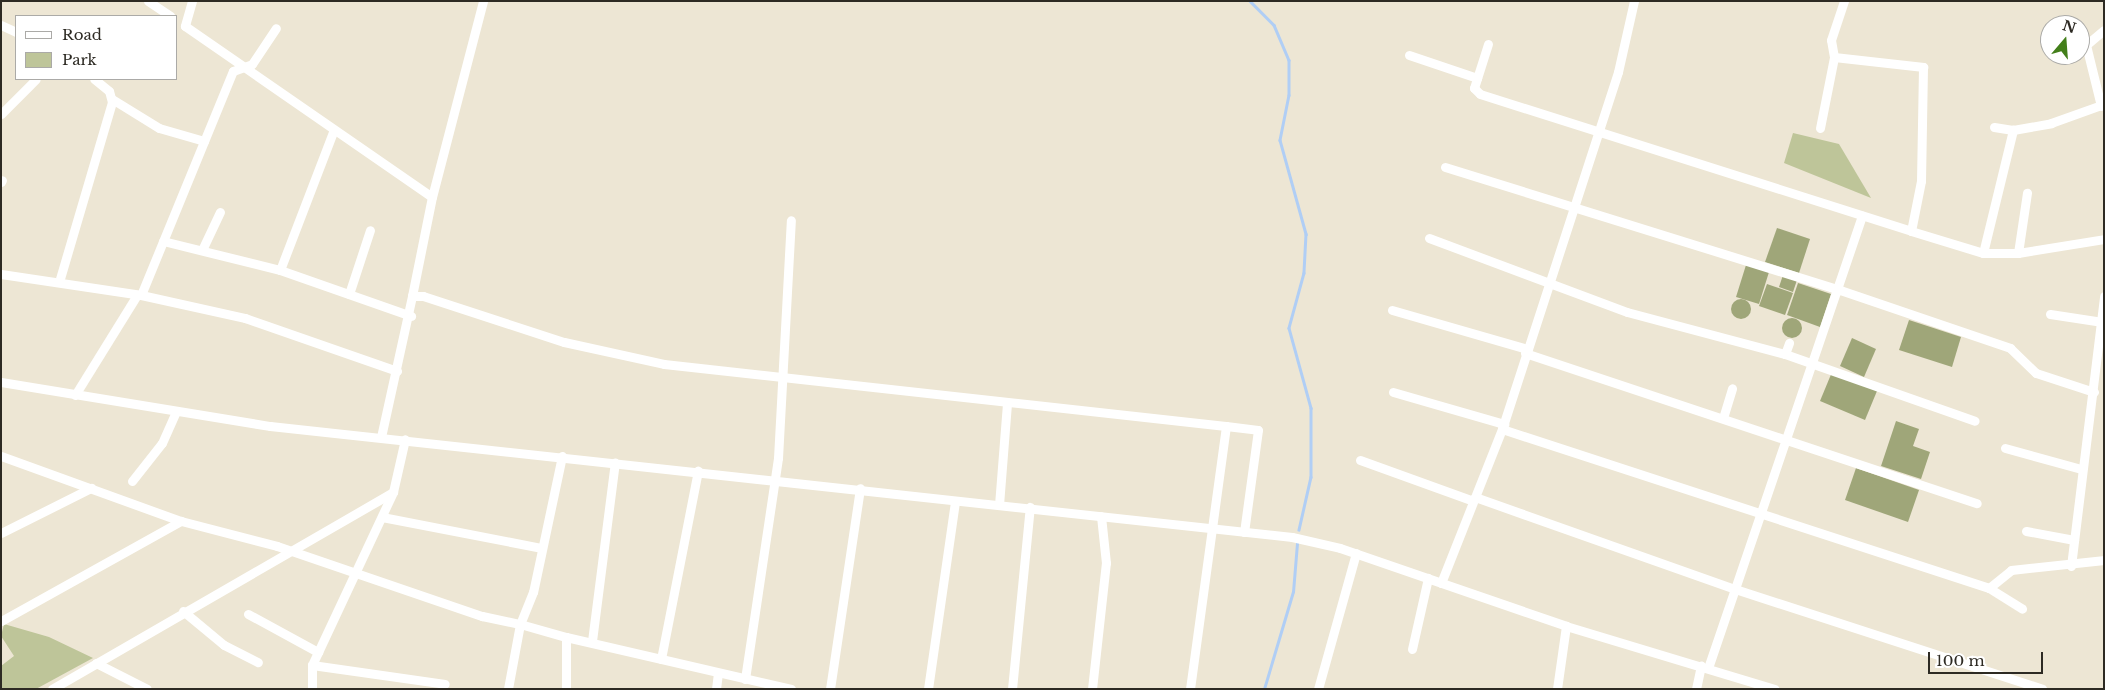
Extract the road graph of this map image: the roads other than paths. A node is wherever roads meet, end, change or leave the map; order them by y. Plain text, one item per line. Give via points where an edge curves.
1 (148, 1) edge
2 (192, 1) edge
3 (483, 1) edge
4 (1634, 1) edge
5 (1844, 1) edge
6 (169, 15) edge
7 (178, 22) edge
8 (1, 25) edge
9 (185, 26) junction
10 (276, 28) dead end
11 (2104, 30) edge
12 (15, 32) edge
13 (1488, 44) dead end
14 (1409, 55) dead end
15 (1834, 57) junction
16 (242, 67) junction
17 (1477, 78) junction
18 (35, 80) edge
19 (95, 80) edge
20 (112, 99) junction
21 (2102, 105) edge
22 (1, 114) edge
23 (1994, 127) dead end
24 (1820, 128) dead end
25 (2013, 130) junction
26 (333, 132) junction
27 (1598, 132) junction
28 (204, 141) junction
29 (1445, 167) dead end
30 (2027, 193) dead end
31 (432, 196) junction
32 (1574, 208) junction
33 (220, 212) dead end
34 (1862, 215) junction
35 (791, 220) dead end
36 (370, 230) dead end
37 (1911, 231) junction
38 (1429, 238) dead end
39 (2104, 239) edge
40 (163, 241) junction
41 (202, 250) junction
42 (2018, 253) junction
43 (1983, 254) junction
44 (280, 270) junction
45 (1, 274) edge
46 (1550, 280) junction
47 (59, 282) junction
48 (1840, 290) junction
49 (349, 294) junction
50 (139, 295) junction
51 (412, 296) junction
52 (2104, 296) edge
53 (1392, 310) dead end
54 (2050, 314) dead end
55 (411, 316) junction
56 (2102, 322) junction
57 (1789, 342) dead end
58 (1526, 351) junction
59 (1785, 354) junction
60 (1813, 364) junction
61 (397, 371) junction
62 (784, 379) junction
63 (1, 382) edge
64 (1732, 388) dead end
65 (1393, 392) dead end
66 (2094, 392) junction
67 (75, 395) junction
68 (1007, 403) junction
69 (176, 411) junction
70 (1724, 418) junction
71 (1974, 421) dead end
72 (1226, 426) junction
73 (1503, 426) junction
74 (381, 437) junction
75 (405, 439) junction
76 (1785, 439) junction
77 (2005, 448) dead end
78 (1, 456) edge
79 (562, 456) junction
80 (1360, 460) dead end
81 (615, 462) junction
82 (2081, 469) junction
83 (698, 471) junction
84 (775, 479) junction
85 (132, 481) dead end
86 (91, 488) junction
87 (860, 488) junction
88 (393, 492) junction
89 (1474, 499) junction
90 (955, 500) junction
91 (1977, 503) dead end
92 (999, 505) junction
93 (1030, 508) junction
94 (1762, 514) junction
95 (1101, 516) junction
96 (382, 517) junction
97 (181, 521) junction
98 (1212, 529) junction
99 (2026, 530) dead end
100 (1244, 532) junction
101 (1, 533) edge
102 (2074, 540) junction
103 (542, 548) junction
104 (286, 552) junction
105 (1356, 554) junction
106 (2104, 560) edge
107 (2070, 566) junction
108 (356, 574) junction
109 (1428, 578) junction
110 (1440, 583) junction
111 (1989, 588) junction
112 (1735, 589) junction
113 (2022, 609) dead end
114 (183, 611) junction
115 (248, 614) dead end
116 (1, 620) edge
117 (520, 624) junction
118 (1566, 626) junction
119 (566, 637) junction
120 (592, 641) junction
121 (1412, 648) dead end
122 (318, 652) junction
123 (661, 660) junction
124 (258, 662) dead end
125 (96, 663) junction
126 (312, 665) junction
127 (1704, 667) junction
128 (718, 673) junction
129 (745, 679) junction
130 (444, 684) dead end
131 (52, 689) edge
132 (147, 689) edge
133 (312, 689) edge
134 (508, 689) edge
135 (566, 689) edge
136 (716, 689) edge
137 (791, 689) edge
138 (830, 689) edge
139 (928, 689) edge
140 (1012, 689) edge
141 (1092, 689) edge
142 (1190, 689) edge
143 (1318, 689) edge
144 (1557, 689) edge
145 (1696, 689) edge
146 (1774, 689) edge
147 (2042, 689) edge

1 - 6 street
2 - 9 street
3 - 31 street
4 - 27 street
5 - 15 street via 1831,40
7 - 9 street
8 - 12 street
9 - 16 street
10 - 16 street via 256,58
11 - 21 street via 2086,45
13 - 17 street
14 - 17 street
15 - 24 street
15 - 37 street via 1923,67 1921,181
16 - 26 street
16 - 28 street via 233,71
17 - 27 street via 1474,88 1480,94
18 - 22 street
19 - 20 street
20 - 28 street via 159,128
20 - 47 street
21 - 25 street via 2051,124
23 - 25 street
25 - 43 street
26 - 31 street
26 - 44 street
27 - 32 street
27 - 34 street
28 - 40 street
29 - 32 street
30 - 42 street
31 - 51 street
32 - 46 street
32 - 48 street
33 - 41 street
34 - 37 street
34 - 48 street
35 - 62 street
36 - 49 street
37 - 43 street
38 - 46 street
39 - 42 street
40 - 41 street
40 - 50 street
41 - 44 street
42 - 43 street
44 - 49 street
45 - 47 street
46 - 58 street
46 - 59 street via 1627,312
47 - 50 street
48 - 60 street
48 - 66 street via 2010,348 2036,373
49 - 55 street
50 - 61 street via 245,318
50 - 67 street
51 - 55 street
51 - 62 street via 423,296 614,356
52 - 56 street
53 - 58 street
54 - 56 street
55 - 61 street
56 - 66 street
57 - 59 street
58 - 70 street
58 - 73 street
59 - 60 street
60 - 71 street
60 - 76 street
61 - 74 street
62 - 68 street
62 - 84 street
63 - 67 street
64 - 70 street
65 - 73 street
66 - 82 street
67 - 69 street
68 - 72 street
68 - 92 street
69 - 74 street
69 - 85 street via 162,443
70 - 76 street
72 - 98 street
72 - 100 street via 1258,430
73 - 89 street
73 - 94 street
74 - 75 street
75 - 79 street
75 - 88 street
76 - 91 street
76 - 94 street
77 - 82 street
78 - 86 street
79 - 81 street
79 - 103 street
80 - 89 street
81 - 83 street
81 - 120 street
82 - 102 street
83 - 84 street
83 - 123 street
84 - 87 street
84 - 129 street
86 - 97 street
86 - 101 street
87 - 90 street
87 - 138 street
88 - 96 street
88 - 104 street
89 - 110 street
89 - 112 street
90 - 92 street
90 - 139 street
92 - 93 street
93 - 95 street
93 - 140 street
94 - 111 street
94 - 112 street
95 - 98 street
95 - 141 street via 1106,563
96 - 103 street
96 - 108 street
97 - 104 street
97 - 116 street
98 - 100 street
98 - 142 street
99 - 102 street
100 - 105 street via 1292,537
102 - 107 street
103 - 117 street via 533,592
104 - 108 street
104 - 114 street
105 - 109 street
105 - 143 street
106 - 107 street
107 - 111 street via 2011,570
108 - 117 street via 482,616
108 - 122 street
109 - 110 street
109 - 121 street
110 - 118 street
111 - 113 street
112 - 127 street
112 - 147 street
114 - 124 street via 224,645
114 - 125 street
115 - 122 street
117 - 119 street
117 - 134 street
118 - 127 street
118 - 144 street
119 - 120 street
119 - 135 street
120 - 123 street
122 - 126 street
123 - 128 street
125 - 131 street
125 - 132 street
126 - 130 street
126 - 133 street
127 - 145 street
127 - 146 street
128 - 129 street
128 - 136 street
129 - 137 street

